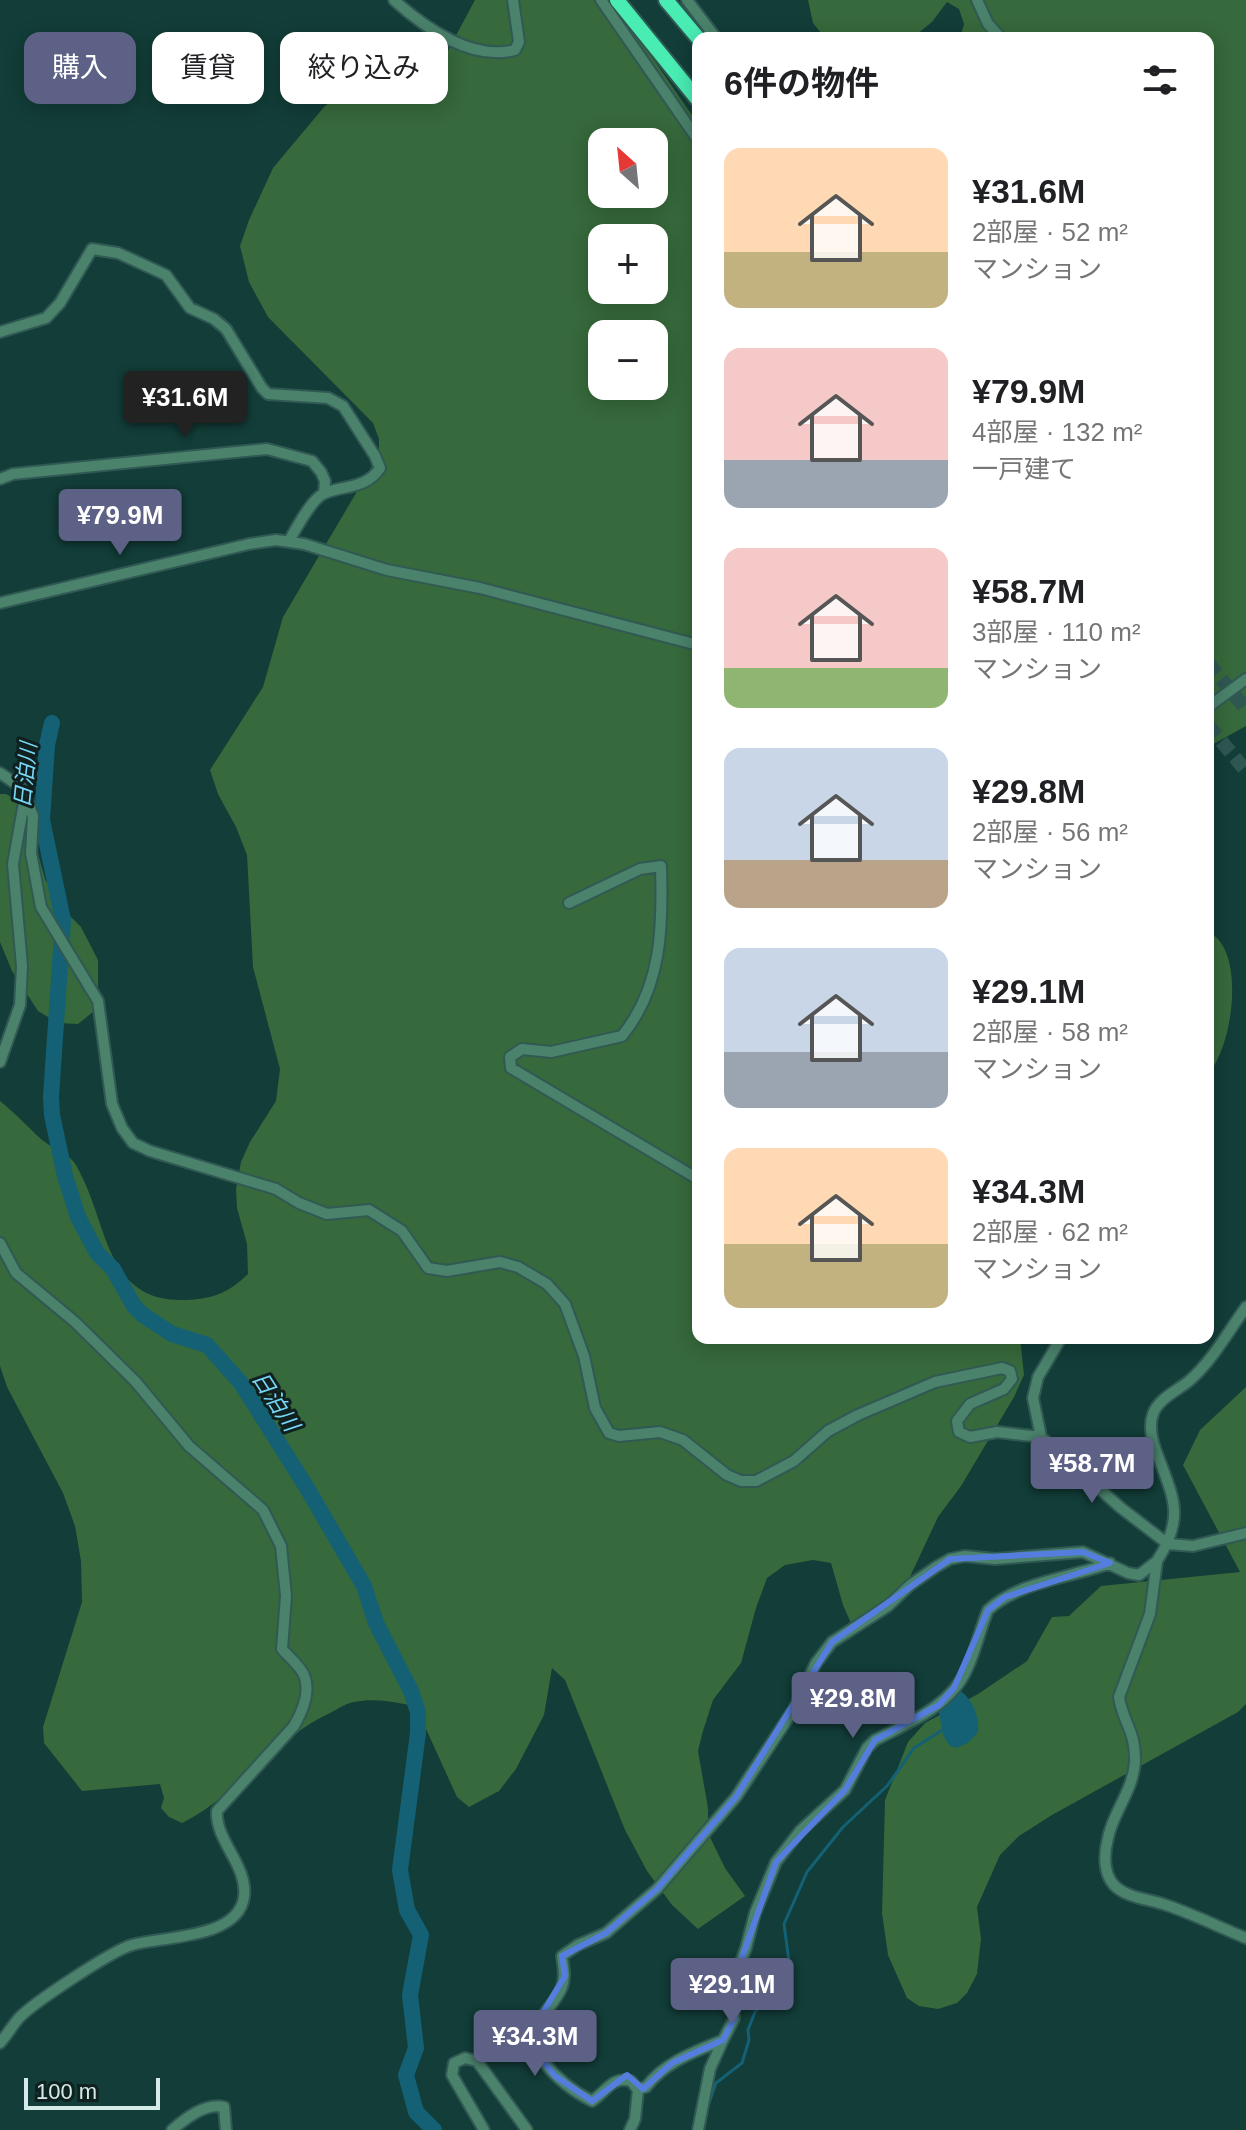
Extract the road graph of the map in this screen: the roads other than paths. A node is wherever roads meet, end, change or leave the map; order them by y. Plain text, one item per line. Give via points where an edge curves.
1 (394, 0) edge
2 (513, 0) edge
3 (601, 0) edge
4 (617, 0) edge
5 (666, 0) edge
6 (687, 0) edge
7 (977, 0) edge
8 (693, 32) edge
9 (711, 32) edge
10 (995, 32) edge
11 (692, 93) edge
12 (692, 131) edge
13 (0, 332) edge
14 (0, 479) edge
15 (324, 493) junction
16 (289, 541) junction
17 (0, 603) edge
18 (692, 643) edge
19 (1246, 679) edge
20 (1214, 703) edge
21 (0, 773) edge
22 (25, 795) junction
23 (569, 903) dead end
24 (0, 1062) edge
25 (692, 1175) edge
26 (0, 1243) edge
27 (1246, 1307) edge
28 (1057, 1344) edge
29 (1041, 1437) junction
30 (1246, 1533) edge
31 (1168, 1544) junction
32 (1157, 1561) junction
33 (1110, 1563) junction
34 (1246, 1938) edge
35 (723, 2040) junction
36 (0, 2043) edge
37 (637, 2089) junction
38 (172, 2130) edge
39 (226, 2130) edge
40 (484, 2130) edge
41 (527, 2130) edge
42 (630, 2130) edge
43 (698, 2130) edge

1 - 2 street via 469,48 503,53 515,50 519,42
3 - 12 street
4 - 11 highway
5 - 8 highway
6 - 9 street
7 - 10 street
13 - 15 street via 46,318 92,249 118,253 166,275 190,308 226,329 268,394 328,398 343,406 380,468 358,485
14 - 15 street via 267,449 312,461 325,481
15 - 16 street
16 - 17 street via 249,544
16 - 18 street
19 - 20 street
21 - 22 street
22 - 24 street via 13,864 20,1005
22 - 29 street via 33,816 31,853 41,907 98,1001 112,1104 133,1143 276,1189 327,1214 369,1210 402,1231 428,1268 447,1271 500,1262 518,1267 547,1284 565,1304 595,1408 609,1433 660,1432 683,1440 741,1481 756,1481 794,1461 828,1431 858,1415 935,1382 1002,1368 1012,1379 1004,1389 970,1404 957,1421 959,1432 970,1437 997,1432
23 - 25 street via 640,869 661,866 659,958 641,1007 622,1036 551,1052 522,1049 510,1057 511,1068
26 - 36 street via 16,1273 75,1322 135,1381 189,1446 263,1510 282,1558 282,1649 304,1675 306,1693 294,1726 217,1811 216,1822 244,1883 237,1913 206,1931 130,1945 109,1955 20,2017
27 - 31 street via 1205,1364 1153,1414 1154,1444 1174,1498
28 - 29 street via 1038,1377 1033,1398
29 - 31 street
30 - 31 street via 1193,1546
31 - 32 street
32 - 33 street via 1139,1575
32 - 34 street via 1150,1614 1119,1697 1132,1729 1135,1764 1108,1834 1106,1868 1112,1883 1124,1892
33 - 35 street via 1005,1597 988,1610 966,1672 954,1688 939,1705 875,1740 845,1790 791,1841 776,1862 755,1913 733,1983 734,2019
33 - 37 street via 1083,1552 950,1559 832,1642 736,1797 657,1889 606,1933 562,1956 565,1976 533,2034 535,2051 555,2076 592,2101 621,2078
35 - 37 street via 672,2063
35 - 43 street via 710,2069
37 - 42 street
38 - 39 street via 218,2105 224,2107
40 - 41 street via 452,2075 454,2063 465,2058 477,2061

